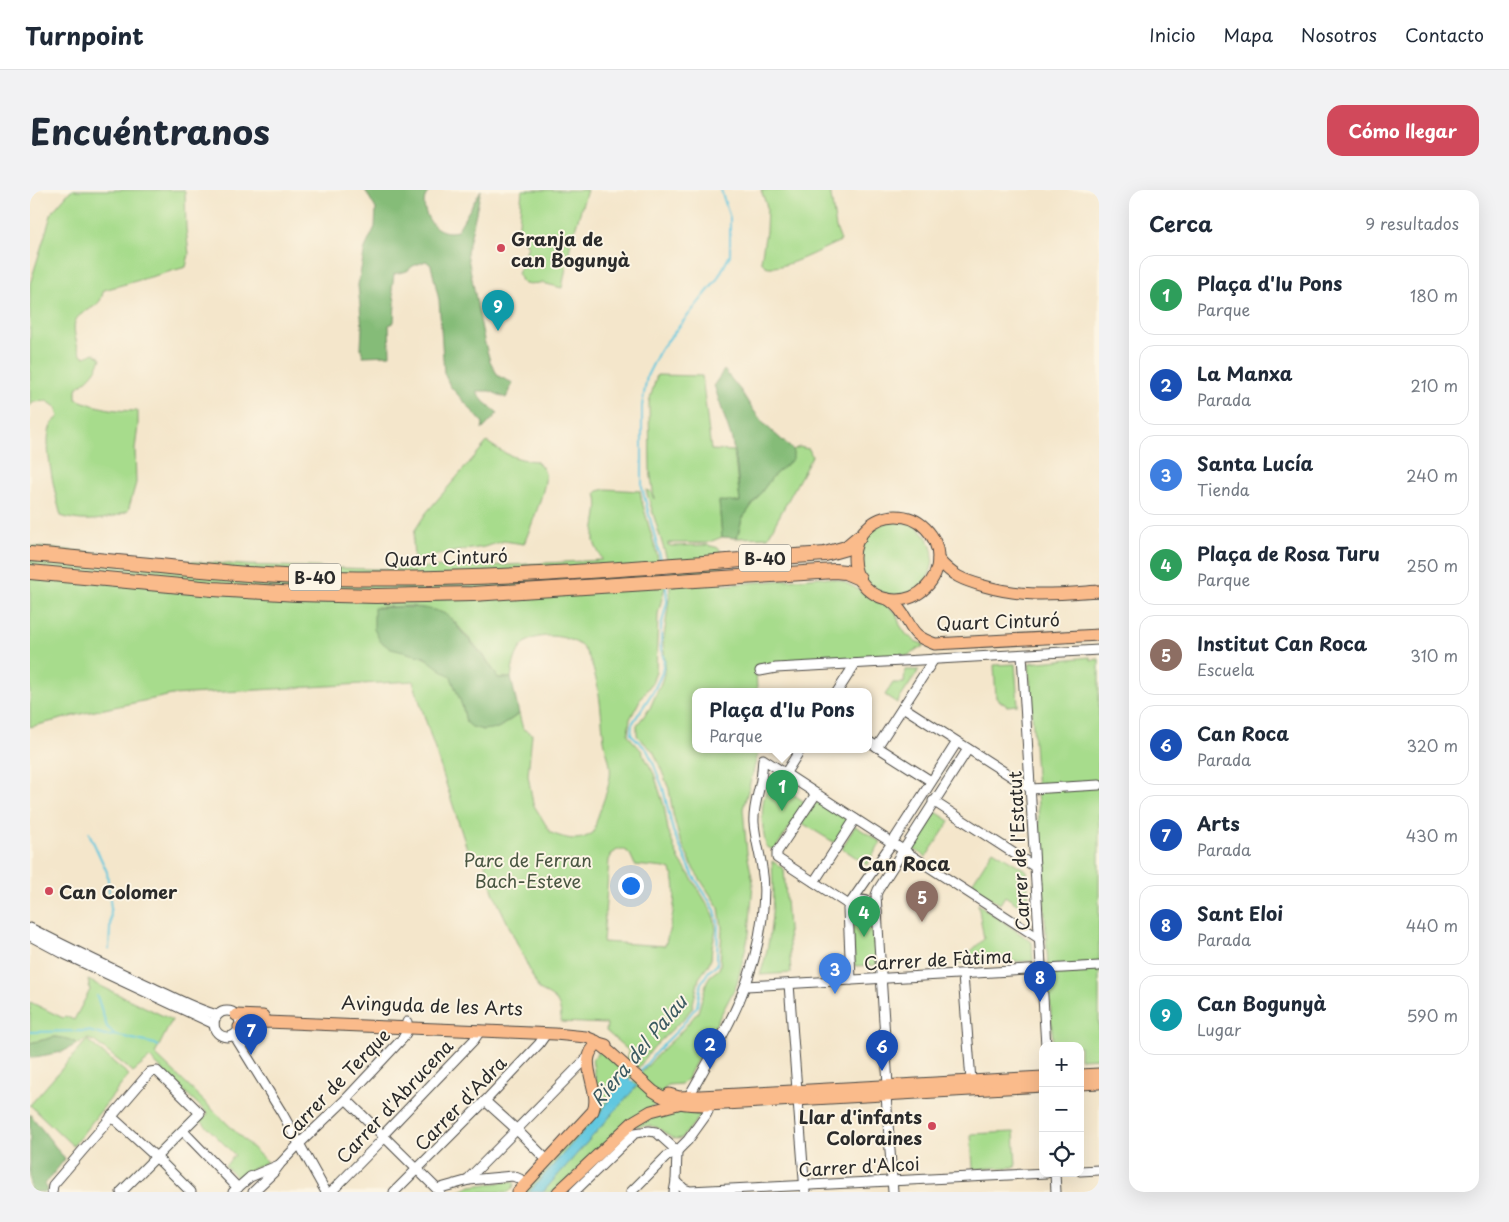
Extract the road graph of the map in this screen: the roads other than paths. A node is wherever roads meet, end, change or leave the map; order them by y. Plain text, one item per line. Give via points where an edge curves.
1 (859, 537) junction
2 (30, 554) edge
3 (938, 559) junction
4 (30, 572) edge
5 (860, 578) junction
6 (1099, 591) edge
7 (888, 599) junction
8 (1099, 635) edge
9 (1099, 650) edge
10 (1022, 655) junction
11 (934, 659) junction
12 (855, 664) junction
13 (760, 670) dead end
14 (840, 688) edge
15 (904, 707) junction
16 (957, 742) junction
17 (872, 744) edge
18 (877, 747) junction
19 (968, 748) junction
20 (798, 753) edge
21 (774, 766) junction
22 (784, 774) junction
23 (931, 781) junction
24 (760, 785) junction
25 (1099, 786) edge
26 (1031, 789) junction
27 (816, 794) junction
28 (933, 801) junction
29 (855, 819) junction
30 (892, 844) junction
31 (902, 850) junction
32 (1035, 867) junction
33 (814, 882) junction
34 (851, 904) junction
35 (877, 911) junction
36 (30, 928) edge
37 (30, 936) edge
38 (1040, 939) junction
39 (1099, 966) edge
40 (1041, 970) junction
41 (963, 975) junction
42 (881, 979) junction
43 (851, 980) junction
44 (789, 984) junction
45 (746, 986) junction
46 (236, 1015) junction
47 (216, 1020) junction
48 (407, 1025) junction
49 (237, 1031) junction
50 (480, 1031) junction
51 (546, 1034) junction
52 (1046, 1042) edge
53 (593, 1049) junction
54 (623, 1058) junction
55 (1084, 1074) edge
56 (1099, 1074) edge
57 (1039, 1077) edge
58 (971, 1081) junction
59 (1099, 1083) edge
60 (1084, 1084) edge
61 (1039, 1086) edge
62 (656, 1089) junction
63 (887, 1090) junction
64 (751, 1093) junction
65 (798, 1095) junction
66 (689, 1096) junction
67 (346, 1099) junction
68 (485, 1101) junction
69 (678, 1104) junction
70 (710, 1107) junction
71 (111, 1116) junction
72 (516, 1129) junction
73 (183, 1131) junction
74 (383, 1135) junction
75 (299, 1144) junction
76 (677, 1151) junction
77 (156, 1157) junction
78 (547, 1160) junction
79 (280, 1164) junction
80 (417, 1170) junction
81 (1099, 1170) edge
82 (1084, 1172) edge
83 (1039, 1173) edge
84 (255, 1175) junction
85 (1055, 1177) edge
86 (469, 1180) junction
87 (892, 1180) junction
88 (676, 1181) junction
89 (521, 1188) edge
90 (257, 1189) edge
91 (805, 1189) edge
92 (236, 1190) edge
93 (439, 1191) edge
94 (576, 1191) edge
95 (52, 1192) edge
96 (121, 1192) edge
97 (190, 1192) edge
98 (326, 1192) edge
99 (331, 1192) edge
100 (394, 1192) edge
101 (558, 1192) edge
102 (631, 1192) edge
103 (674, 1192) edge
104 (688, 1192) edge
105 (893, 1192) edge
106 (1056, 1192) edge

1 - 2 highway, Quart Cinturó / B-40 via 846,548 824,554 438,578 246,574
1 - 3 main road via 880,519 907,517 930,532
1 - 5 main road via 854,558
3 - 6 main road, Quart Cinturó via 957,576 1010,592
3 - 7 main road via 934,575 922,591 908,598
4 - 5 highway, Quart Cinturó / B-40 via 213,589 339,595 473,594 835,571
5 - 7 main road via 870,591
7 - 8 main road, Quart Cinturó via 899,608 912,631 935,644
9 - 10 street
10 - 11 street
10 - 26 street, Carrer de l'Estatut
11 - 12 street
11 - 15 street
12 - 13 street
12 - 14 street
15 - 16 street
15 - 18 street
16 - 19 street
16 - 23 street
17 - 18 street
18 - 23 street
19 - 26 street
19 - 28 street
20 - 22 street
21 - 22 street
21 - 24 street
21 - 24 street via 763,759
22 - 27 street
23 - 30 street
24 - 45 street via 754,823 763,870 762,915 756,954
25 - 26 street
26 - 32 street, Carrer de l'Estatut
27 - 29 street
27 - 33 street via 776,856
28 - 31 street
28 - 32 street
29 - 30 street
29 - 33 street
30 - 31 street
30 - 34 street
31 - 35 street via 878,890
31 - 38 street
32 - 38 street, Carrer de l'Estatut
33 - 34 street
34 - 35 street via 868,901
34 - 43 street via 848,909
35 - 42 street
36 - 47 street
37 - 47 street
38 - 40 street, Carrer de l'Estatut
39 - 40 street, Carrer de Fàtima
40 - 41 street, Carrer de Fàtima
40 - 52 street, Carrer de l'Estatut
41 - 42 street, Carrer de Fàtima
41 - 58 street
42 - 43 street, Carrer de Fàtima
42 - 63 street
43 - 44 street, Carrer de Fàtima
44 - 45 street, Carrer de Fàtima
44 - 65 street
45 - 66 street
46 - 47 street via 226,1011
46 - 48 main road, Avinguda de les Arts
46 - 49 street via 240,1021
47 - 49 street via 217,1032 222,1036 228,1037
48 - 49 main road, Avinguda de les Arts via 267,1022 246,1024
48 - 50 main road, Avinguda de les Arts
48 - 54 main road, Avinguda de les Arts via 574,1028 605,1040
48 - 67 street, Carrer de Terque via 403,1038
49 - 75 street
50 - 51 main road, Avinguda de les Arts
50 - 74 street, Carrer d'Abrucena
51 - 53 main road, Avinguda de les Arts via 592,1039
51 - 68 street, Carrer d'Adra
53 - 54 main road
53 - 72 street
53 - 78 main road via 593,1111
54 - 62 main road
55 - 56 main road
57 - 58 main road
58 - 63 main road
59 - 60 main road
61 - 63 main road
62 - 66 main road via 679,1097
62 - 69 main road via 663,1097
63 - 65 main road
63 - 87 street
64 - 65 main road
64 - 66 main road
64 - 70 main road via 721,1098
65 - 70 main road
65 - 91 street
66 - 69 street
67 - 74 street
67 - 75 street, Carrer de Terque
68 - 72 street
68 - 80 street, Carrer d'Adra
69 - 70 main road
69 - 101 main road via 651,1111 634,1121
70 - 76 street
71 - 73 street via 150,1072 157,1071 200,1113
71 - 77 street
71 - 95 street via 53,1185
72 - 78 street
72 - 86 street
73 - 77 street
73 - 92 street
74 - 80 street
74 - 99 street, Carrer d'Abrucena via 383,1139
75 - 79 street, Carrer de Terque
75 - 98 street
76 - 88 street
76 - 94 street via 656,1132 640,1131
76 - 102 street
77 - 96 street
77 - 97 street
78 - 89 main road
79 - 84 street, Carrer de Terque
79 - 90 street, Carrer de Terque
80 - 93 street
80 - 100 street, Carrer d'Adra
81 - 82 street
83 - 87 street, Carrer d'Alcoi
84 - 90 street, Carrer de Terque via 260,1178
84 - 92 street, Carrer de Terque
85 - 106 street
86 - 89 street via 514,1176 520,1179
86 - 93 street
87 - 91 street, Carrer d'Alcoi
87 - 105 street
88 - 103 street
88 - 104 street, Carrer d'Alcoi
91 - 104 street, Carrer d'Alcoi

